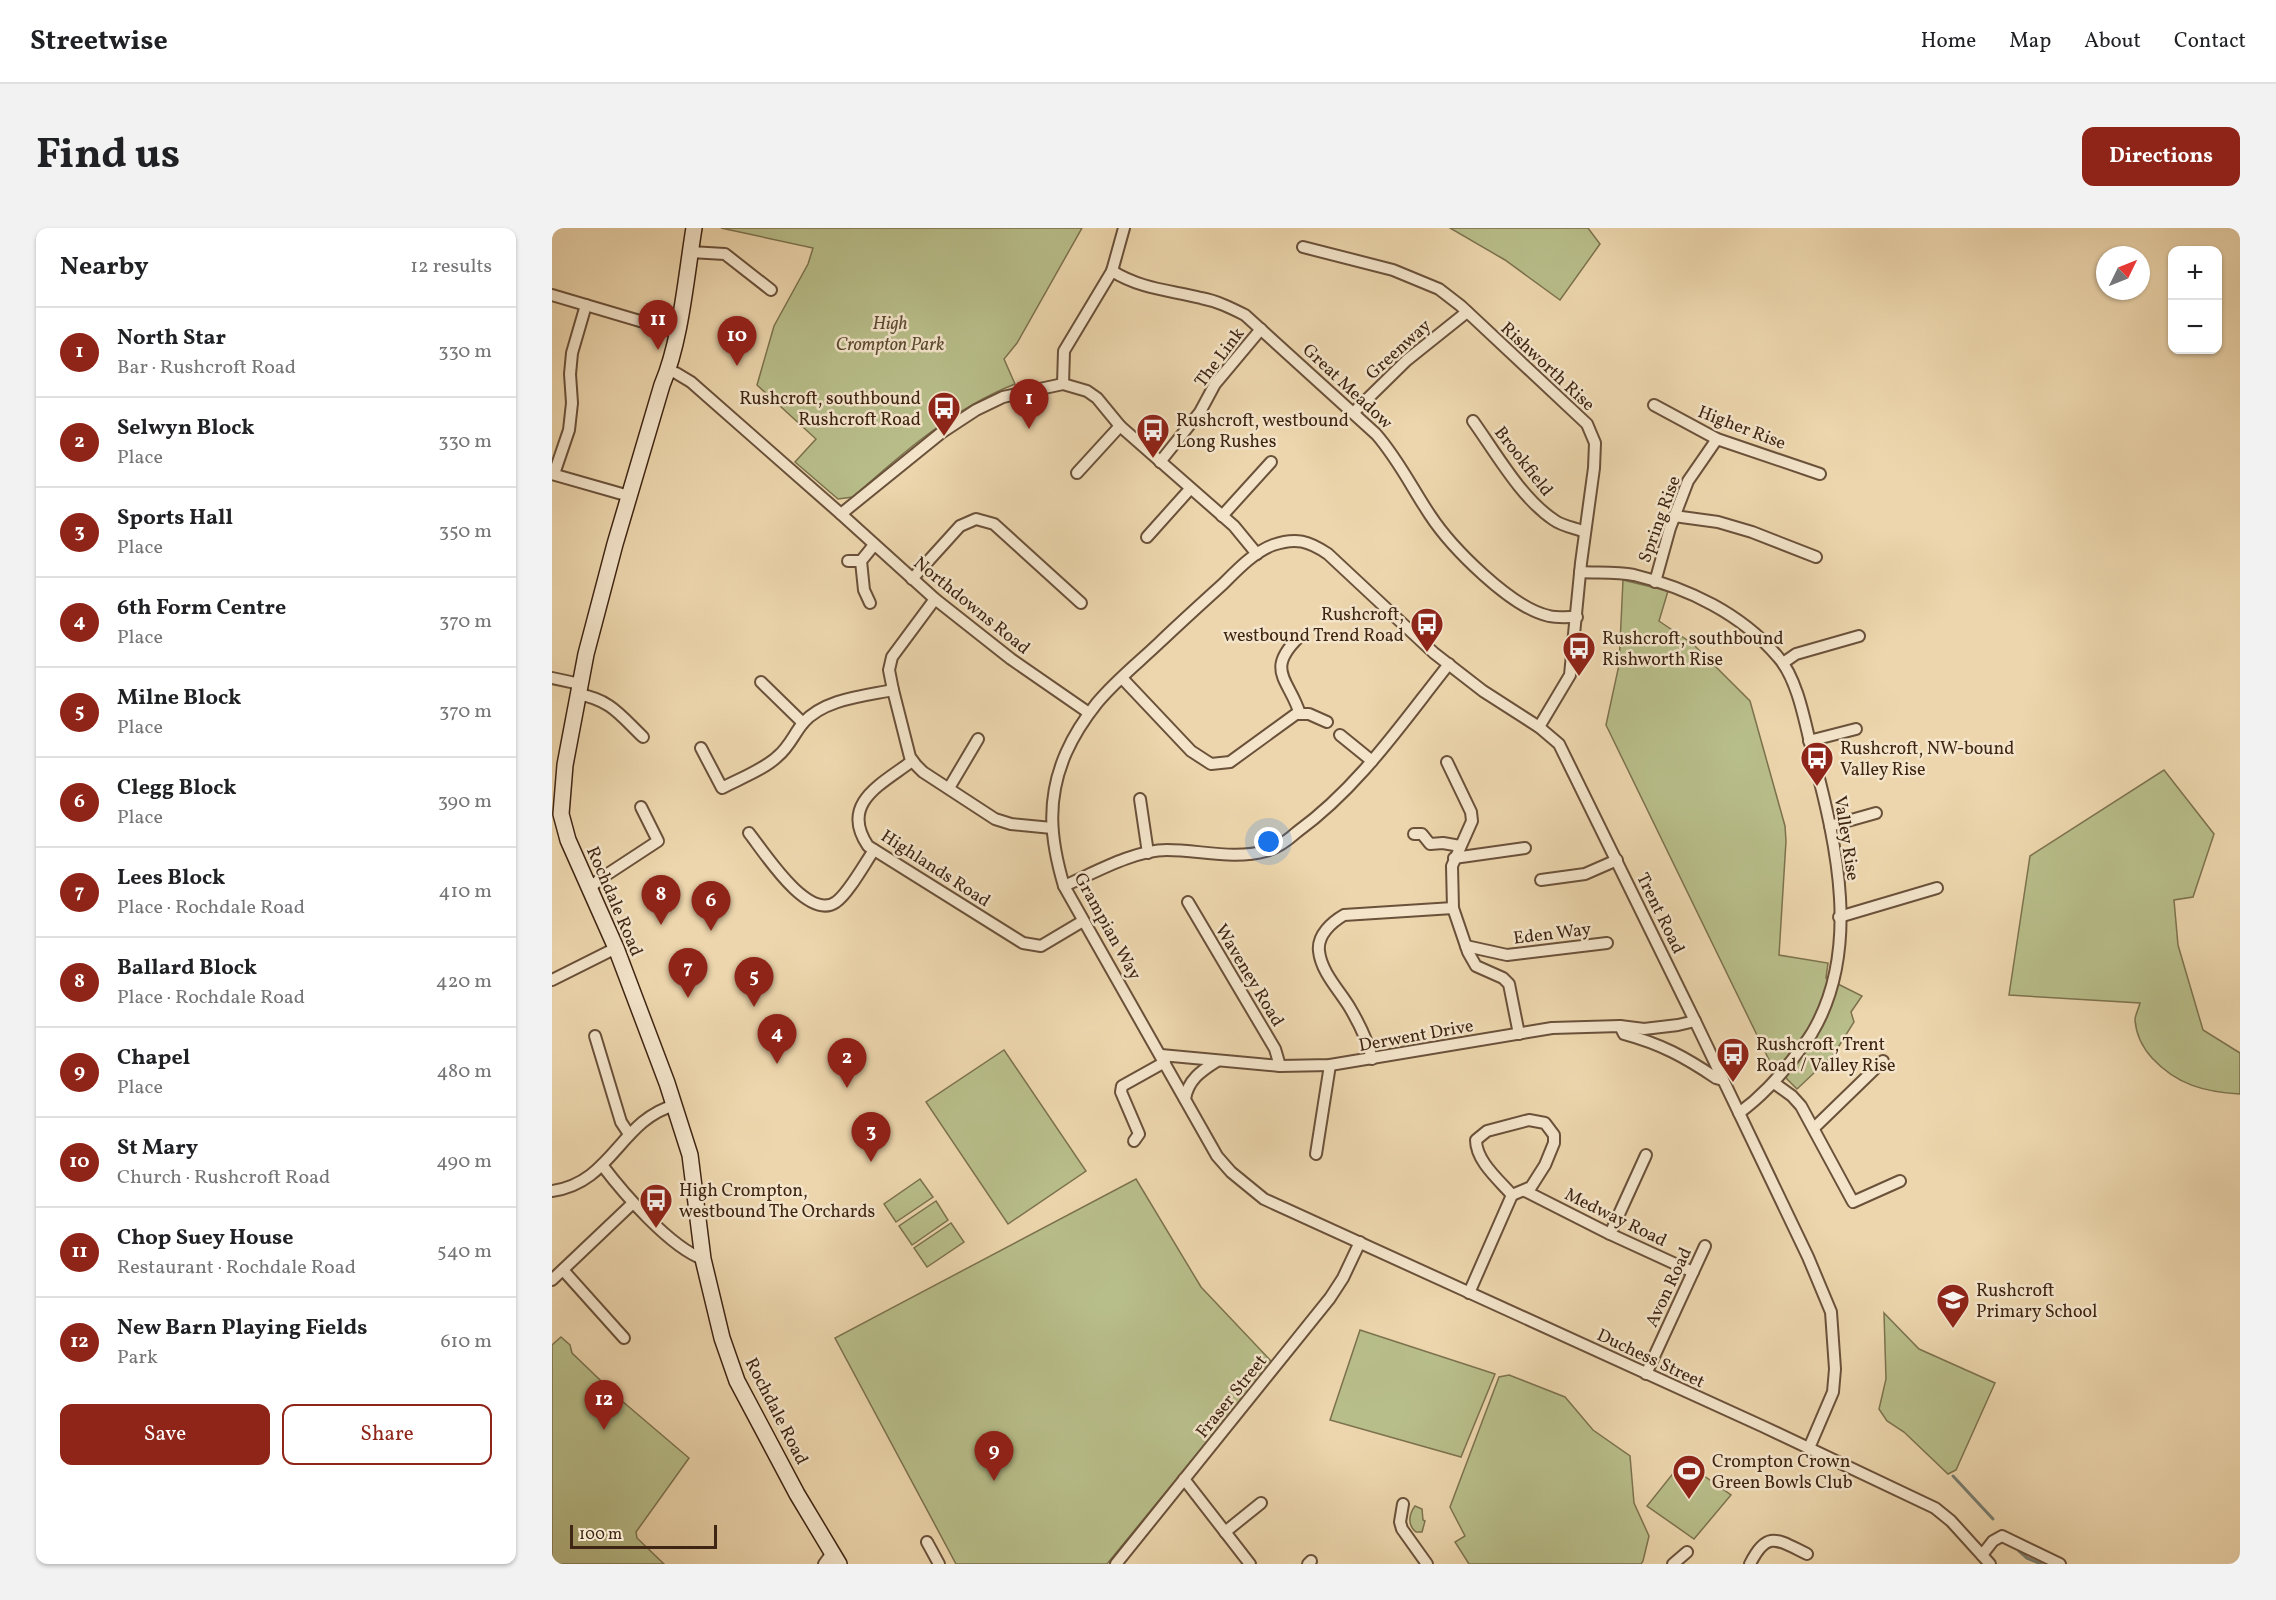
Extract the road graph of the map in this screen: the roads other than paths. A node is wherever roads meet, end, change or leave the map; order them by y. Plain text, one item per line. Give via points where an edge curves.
1 (694, 228) edge
2 (1124, 228) edge
3 (1303, 247) dead end
4 (690, 252) junction
5 (1112, 271) junction
6 (771, 290) dead end
7 (552, 295) edge
8 (586, 305) junction
9 (1467, 312) junction
10 (1261, 329) junction
11 (676, 332) junction
12 (668, 371) junction
13 (1063, 384) junction
14 (1654, 405) dead end
15 (1353, 413) junction
16 (1473, 421) dead end
17 (1120, 426) junction
18 (1717, 440) junction
19 (1160, 462) junction
20 (1271, 462) dead end
21 (1077, 472) dead end
22 (553, 474) edge
23 (1820, 474) dead end
24 (1190, 489) junction
25 (629, 496) junction
26 (841, 514) junction
27 (1222, 516) junction
28 (1674, 516) junction
29 (1585, 532) junction
30 (1147, 537) dead end
31 (874, 545) junction
32 (1257, 555) junction
33 (1816, 557) dead end
34 (848, 561) dead end
35 (861, 561) junction
36 (1580, 572) junction
37 (912, 579) junction
38 (1655, 582) junction
39 (935, 599) junction
40 (870, 603) dead end
41 (1081, 603) dead end
42 (1576, 617) junction
43 (1858, 636) dead end
44 (1298, 638) dead end
45 (1783, 663) junction
46 (1449, 664) junction
47 (552, 678) edge
48 (1122, 678) junction
49 (761, 682) dead end
50 (579, 689) junction
51 (893, 690) junction
52 (1089, 713) junction
53 (1300, 714) junction
54 (1326, 722) dead end
55 (803, 723) junction
56 (1539, 727) junction
57 (1856, 729) dead end
58 (1340, 735) dead end
59 (642, 737) dead end
60 (978, 740) dead end
61 (1809, 741) junction
62 (701, 748) dead end
63 (559, 761) edge
64 (1372, 761) junction
65 (912, 762) junction
66 (1447, 762) dead end
67 (949, 788) junction
68 (1140, 799) dead end
69 (641, 807) dead end
70 (1876, 813) dead end
71 (1830, 826) junction
72 (1052, 828) junction
73 (749, 833) dead end
74 (1414, 834) dead end
75 (1460, 846) junction
76 (1526, 848) dead end
77 (874, 850) junction
78 (1148, 853) junction
79 (1454, 858) junction
80 (1617, 860) junction
81 (1541, 880) dead end
82 (1064, 886) junction
83 (1937, 888) dead end
84 (589, 889) junction
85 (1188, 902) dead end
86 (1453, 908) junction
87 (1839, 916) junction
88 (1083, 921) junction
89 (1607, 943) dead end
90 (1466, 946) junction
91 (616, 948) junction
92 (552, 980) edge
93 (1695, 1021) junction
94 (1620, 1026) junction
95 (1519, 1034) junction
96 (595, 1036) dead end
97 (1163, 1059) junction
98 (1372, 1059) junction
99 (1217, 1061) junction
100 (1883, 1061) dead end
101 (1330, 1065) junction
102 (1280, 1066) junction
103 (1723, 1080) junction
104 (1774, 1083) junction
105 (1185, 1099) junction
106 (675, 1105) junction
107 (1739, 1113) junction
108 (1814, 1128) junction
109 (629, 1134) junction
110 (1134, 1141) dead end
111 (1316, 1154) dead end
112 (1646, 1155) dead end
113 (1217, 1156) joint
114 (602, 1166) junction
115 (1900, 1181) dead end
116 (552, 1191) edge
117 (1525, 1191) junction
118 (1512, 1195) junction
119 (633, 1203) junction
120 (1610, 1234) junction
121 (1360, 1242) junction
122 (1705, 1246) dead end
123 (704, 1259) junction
124 (562, 1270) junction
125 (1693, 1272) junction
126 (552, 1280) edge
127 (1469, 1293) junction
128 (624, 1338) dead end
129 (1646, 1374) junction
130 (1809, 1448) junction
131 (1184, 1479) junction
132 (1262, 1503) dead end
133 (1404, 1504) dead end
134 (1225, 1532) junction
135 (927, 1542) dead end
136 (1687, 1552) dead end
137 (1807, 1554) dead end
138 (832, 1560) edge
139 (1986, 1560) edge
140 (939, 1564) edge
141 (1116, 1564) edge
142 (1250, 1564) edge
143 (1427, 1564) edge
144 (1673, 1564) edge
145 (1750, 1564) edge
146 (2060, 1564) edge

1 - 4 main road, Rochdale Road
2 - 5 street
3 - 9 street, Rishworth Rise via 1393,270 1439,289
4 - 6 street via 725,254
4 - 11 main road, Rochdale Road
5 - 10 street, Great Meadow via 1156,290 1221,304 1245,315
5 - 13 street via 1064,351
7 - 8 street
8 - 11 street
8 - 22 street via 572,353 569,429
9 - 15 street, Greenway via 1407,360
9 - 29 street, Rishworth Rise via 1587,424 1595,443
10 - 15 street, Great Meadow
10 - 19 street, The Link via 1215,384 1200,412
11 - 12 main road, Rochdale Road
12 - 25 main road, Rochdale Road
12 - 26 street, Northdowns Road via 690,382
13 - 17 street via 1097,398
13 - 26 street via 1003,397 976,410 941,433
14 - 18 street, Higher Rise
15 - 42 street, Great Meadow via 1393,454 1431,517 1465,559 1520,603 1548,616
16 - 29 street, Brookfield via 1543,512 1556,522
17 - 19 street
17 - 21 street
18 - 23 street, Higher Rise
18 - 28 street, Spring Rise via 1688,481
19 - 24 street
20 - 27 street
22 - 25 street
24 - 27 street
24 - 30 street
25 - 50 main road, Rochdale Road
26 - 31 street, Northdowns Road
27 - 32 street
28 - 33 street via 1718,522
28 - 38 street, Spring Rise
29 - 36 street, Rishworth Rise
31 - 35 street
31 - 37 street, Northdowns Road
32 - 46 street, Trent Road via 1271,546 1293,541 1313,544
32 - 48 street, Grampian Way
34 - 35 street
35 - 40 street via 864,591
36 - 38 street, Valley Rise via 1634,575
36 - 42 street, Rishworth Rise
37 - 39 street, Northdowns Road
37 - 41 street via 960,526 976,519 994,524
38 - 45 street, Valley Rise via 1722,609
39 - 51 street via 892,657 889,670
39 - 52 street, Northdowns Road via 1011,660
42 - 56 street, Rishworth Rise via 1570,675
43 - 45 street via 1796,654
44 - 53 street via 1282,656 1280,667
45 - 61 street, Valley Rise
46 - 56 street, Trent Road
46 - 64 street
47 - 50 street
48 - 52 street, Grampian Way
48 - 53 street via 1191,751 1210,764 1230,762
49 - 55 street
50 - 59 street via 610,705
50 - 63 main road, Rochdale Road
51 - 55 street via 826,707
51 - 65 street
52 - 72 street, Grampian Way via 1066,753 1053,800
53 - 54 street
55 - 62 street via 777,758 722,788
56 - 80 street, Trent Road via 1559,744
57 - 61 street
58 - 64 street
60 - 67 street
61 - 71 street, Valley Rise
63 - 84 main road, Rochdale Road via 561,814
64 - 78 street via 1331,805 1281,845 1266,851 1235,854 1165,850
65 - 67 street
65 - 77 street, Highlands Road via 867,797 858,810 858,832
66 - 75 street via 1471,812 1472,821
67 - 72 street via 995,819
68 - 78 street
69 - 84 street via 658,841
70 - 71 street
71 - 87 street, Valley Rise via 1837,862
72 - 82 street, Grampian Way via 1054,853
73 - 77 street via 797,893 824,906 841,898
74 - 75 street via 1422,834 1430,844
75 - 79 street
76 - 79 street
77 - 88 street, Highlands Road via 1023,943 1041,946
78 - 82 street
79 - 86 street
80 - 81 street via 1585,874
80 - 93 street, Trent Road
82 - 88 street, Grampian Way
83 - 87 street
84 - 91 main road, Rochdale Road
85 - 102 street, Waveney Road via 1275,1049
86 - 90 street
86 - 98 street via 1344,915 1323,934 1319,952 1368,1042
87 - 104 street, Valley Rise via 1835,971 1826,1003 1812,1034
88 - 97 street, Grampian Way
89 - 90 street, Eden Way via 1507,955
90 - 95 street via 1476,966 1509,984
91 - 92 street
91 - 106 main road, Rochdale Road
93 - 94 street, Derwent Drive via 1644,1029
93 - 103 street, Trent Road
94 - 95 street, Derwent Drive via 1552,1028
94 - 103 street via 1624,1034 1671,1049
95 - 98 street, Derwent Drive
96 - 109 street via 621,1122
97 - 99 street, Derwent Drive
97 - 105 street, Grampian Way
97 - 110 street via 1122,1086 1139,1134
98 - 101 street, Derwent Drive
99 - 102 street, Derwent Drive
99 - 105 street via 1195,1078
100 - 108 street
101 - 102 street, Derwent Drive
101 - 111 street
103 - 107 street, Trent Road
104 - 107 street, Valley Rise
104 - 108 street via 1792,1096
105 - 113 street, Grampian Way
106 - 109 street via 651,1114
106 - 123 main road, Rochdale Road via 690,1155
107 - 130 street, Trent Road via 1831,1312 1833,1392
108 - 115 street via 1853,1202
109 - 114 street
112 - 120 street
113 - 121 street, Duchess Street via 1264,1199
114 - 116 street via 569,1188
114 - 119 street
117 - 118 street
117 - 118 street via 1536,1180 1554,1143 1550,1127 1539,1121 1500,1126 1476,1140 1484,1162
117 - 120 street, Medway Road
118 - 127 street
119 - 123 street via 688,1254
119 - 124 street
120 - 125 street, Medway Road
121 - 127 street, Duchess Street
121 - 131 street, Fraser Street via 1330,1298
122 - 125 street, Avon Road
123 - 138 main road, Rochdale Road via 722,1338 737,1381
124 - 126 street
124 - 128 street
125 - 129 street, Avon Road
127 - 129 street, Duchess Street
129 - 130 street, Duchess Street
130 - 139 street, Duchess Street via 1935,1508
131 - 134 street
131 - 141 street, Fraser Street
132 - 134 street
133 - 143 street via 1402,1529
134 - 142 street
135 - 140 street
136 - 144 street
137 - 145 street via 1772,1540 1761,1546
139 - 146 street, Duchess Street via 1993,1540 2002,1536

